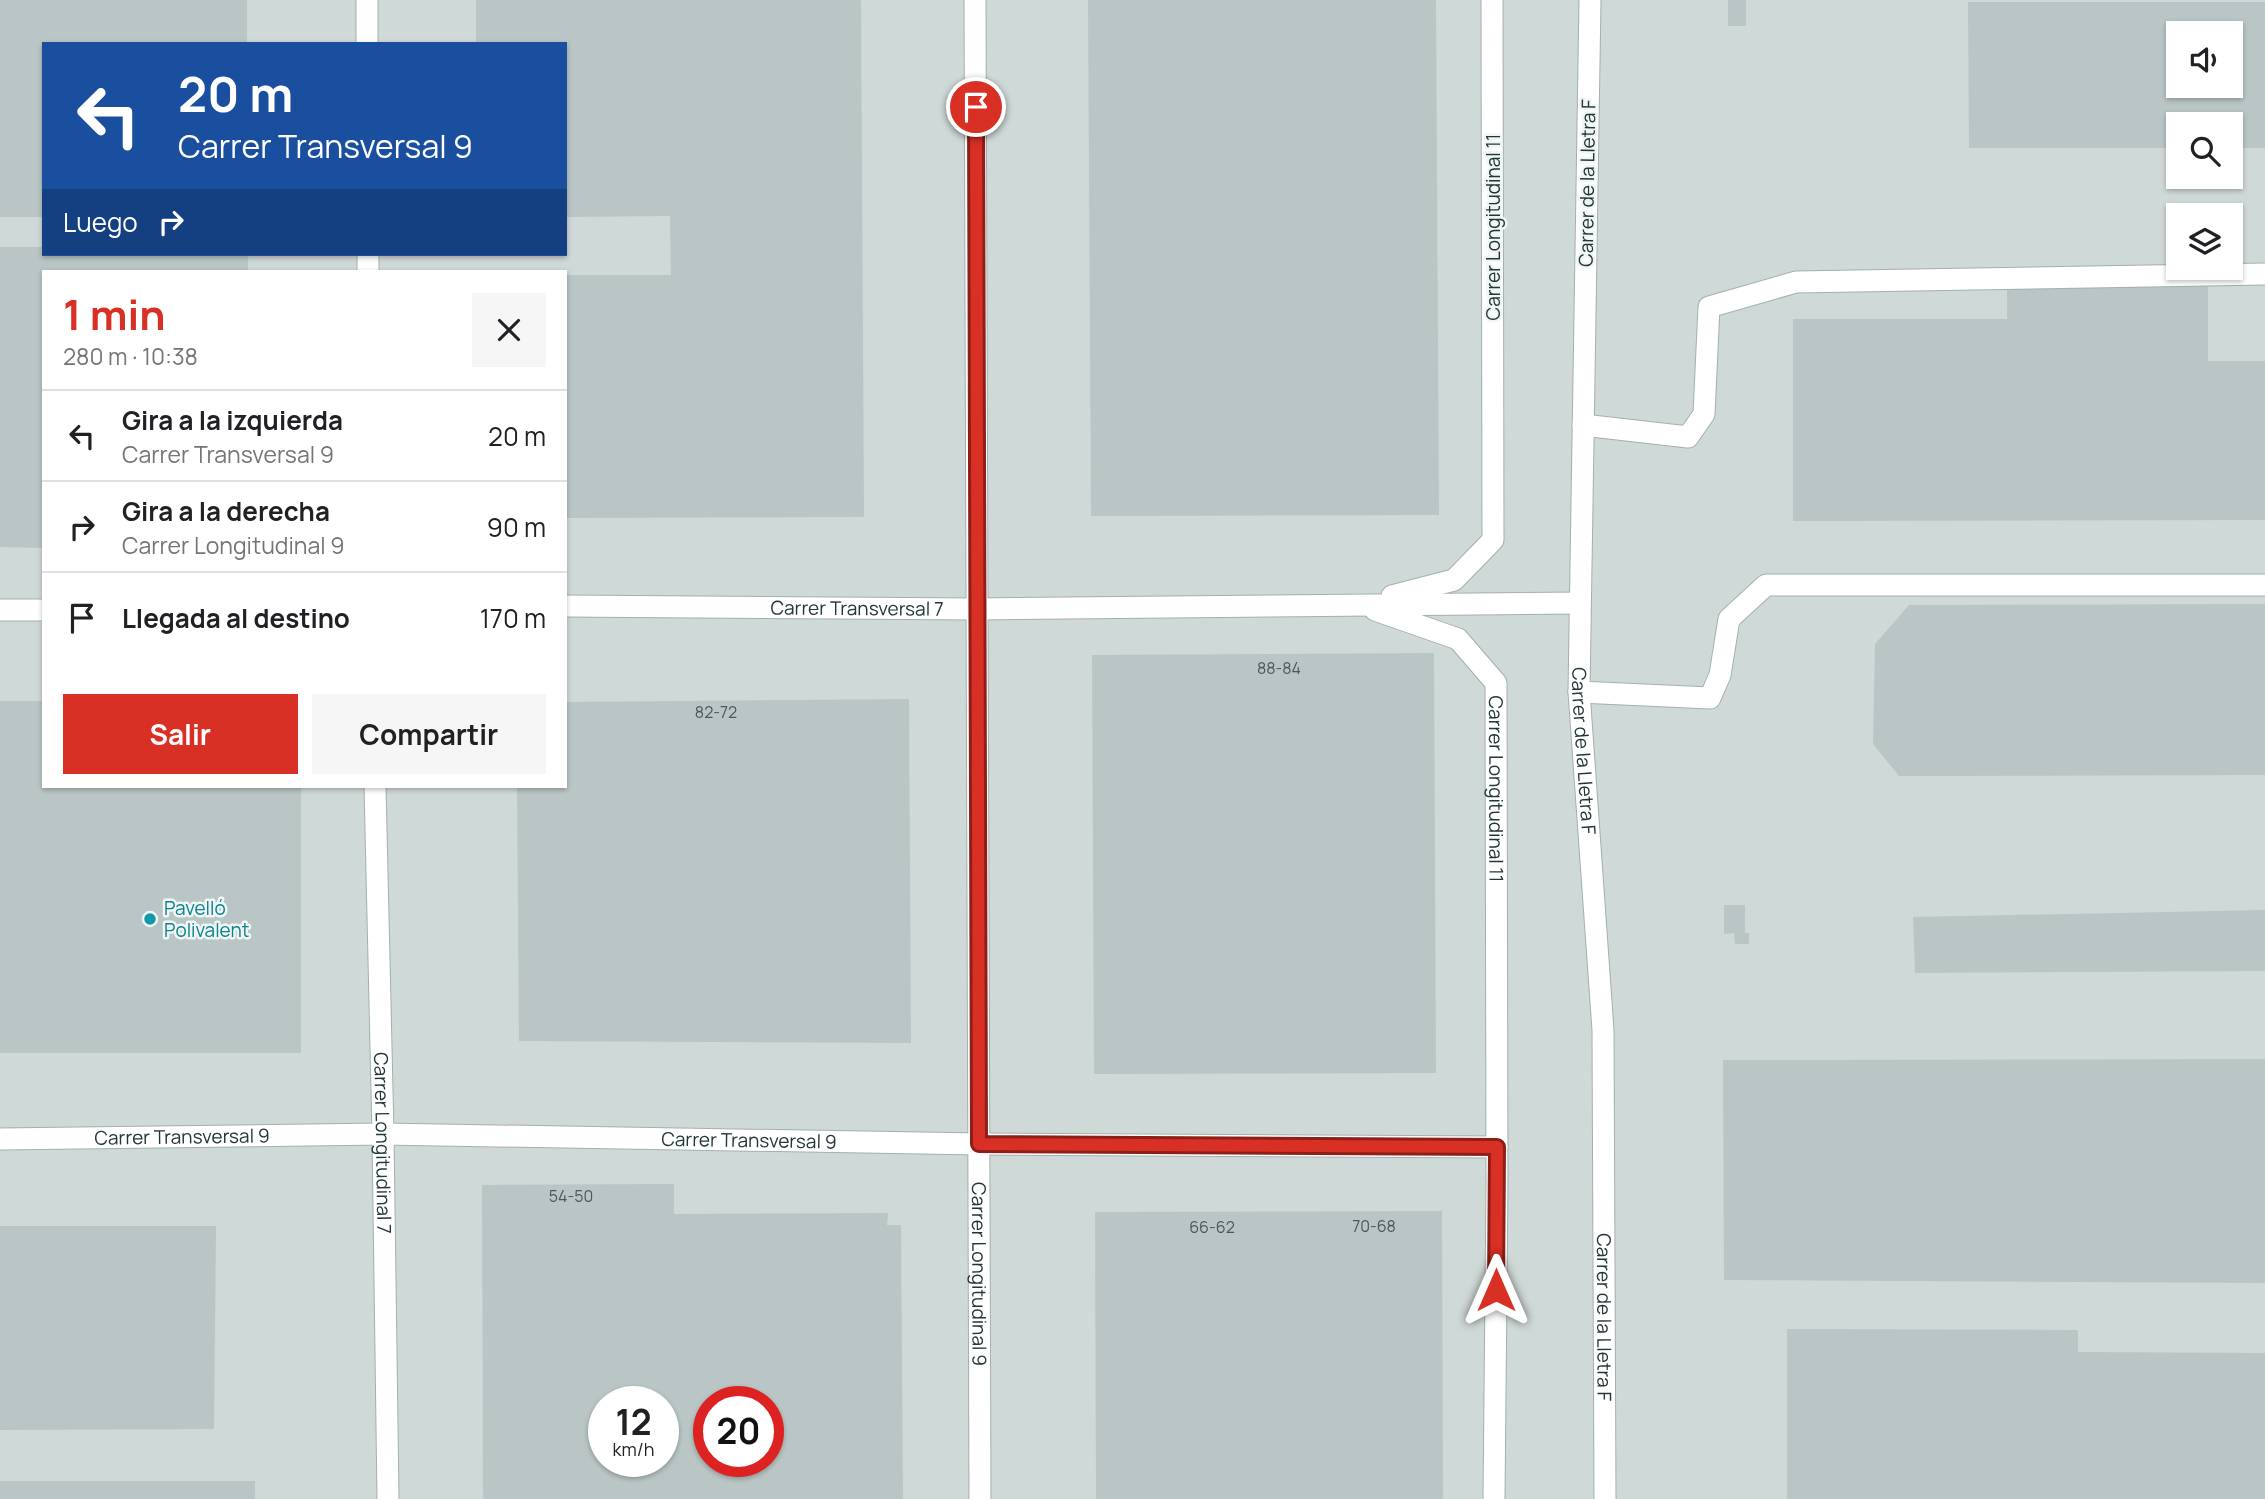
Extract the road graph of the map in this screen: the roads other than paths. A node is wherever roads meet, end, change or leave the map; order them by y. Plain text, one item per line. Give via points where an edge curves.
1 (367, 0) edge
2 (975, 0) edge
3 (1492, 0) edge
4 (1590, 0) edge
5 (367, 42) edge
6 (2265, 274) edge
7 (1583, 425) junction
8 (2265, 585) edge
9 (1580, 603) junction
10 (1359, 604) junction
11 (567, 606) edge
12 (976, 609) junction
13 (0, 610) edge
14 (42, 610) edge
15 (1579, 692) junction
16 (375, 788) edge
17 (383, 1134) junction
18 (0, 1139) edge
19 (979, 1144) junction
20 (1497, 1147) junction
21 (388, 1499) edge
22 (981, 1499) edge
23 (1494, 1499) edge
24 (1605, 1499) edge

1 - 5 street
2 - 12 street, Carrer Longitudinal 9
3 - 10 street, Carrer Longitudinal 11 via 1493,540 1454,580
4 - 7 street, Carrer de la Lletra F
6 - 7 street via 1796,282 1709,307 1704,414 1688,437
7 - 9 street, Carrer de la Lletra F
8 - 15 street via 1766,585 1729,619 1720,675 1710,698
9 - 10 street
9 - 15 street, Carrer de la Lletra F
10 - 12 street, Carrer Transversal 7
10 - 20 street, Carrer Longitudinal 11 via 1458,639 1496,683
11 - 12 street, Carrer Transversal 7
12 - 19 street, Carrer Longitudinal 9
13 - 14 street
15 - 24 street, Carrer de la Lletra F via 1603,1030
16 - 17 street, Carrer Longitudinal 7
17 - 18 street, Carrer Transversal 9
17 - 19 street, Carrer Transversal 9
17 - 21 street, Carrer Longitudinal 7
19 - 20 street, Carrer Transversal 9
19 - 22 street, Carrer Longitudinal 9
20 - 23 street, Carrer Longitudinal 11

